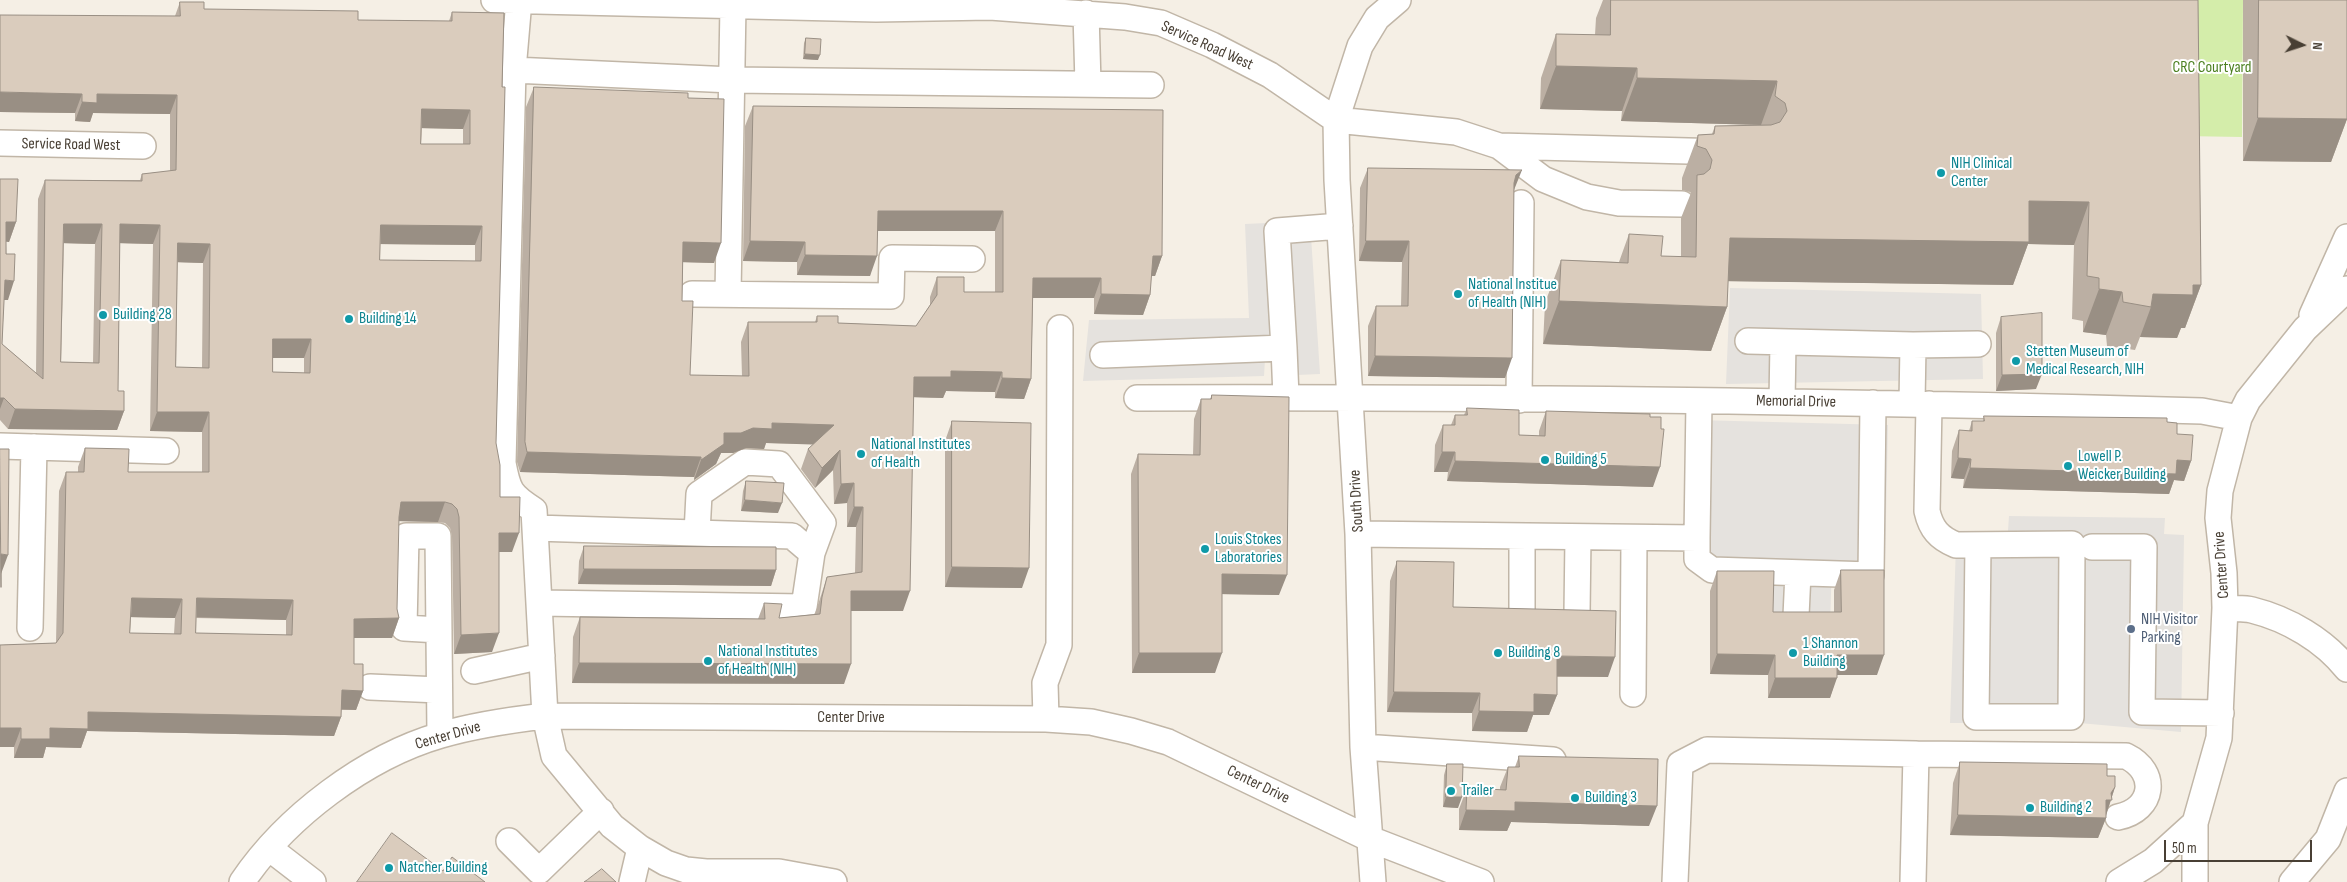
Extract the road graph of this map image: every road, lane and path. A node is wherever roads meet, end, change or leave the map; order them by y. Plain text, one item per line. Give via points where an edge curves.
1 (494, 0) edge
2 (519, 0) edge
3 (1398, 0) edge
4 (990, 3) edge
5 (873, 4) edge
6 (734, 5) junction
7 (1086, 12) junction
8 (513, 70) junction
9 (732, 80) junction
10 (1088, 84) junction
11 (1151, 85) dead end
12 (1336, 120) junction
13 (0, 143) edge
14 (143, 146) dead end
15 (1499, 146) junction
16 (1747, 153) edge
17 (1521, 203) dead end
18 (1682, 204) dead end
19 (1340, 226) junction
20 (2347, 237) edge
21 (972, 259) dead end
22 (2347, 289) edge
23 (692, 294) dead end
24 (728, 294) junction
25 (1060, 328) dead end
26 (2305, 329) junction
27 (1748, 341) dead end
28 (1783, 342) junction
29 (1978, 344) dead end
30 (1913, 345) junction
31 (1284, 348) junction
32 (1103, 355) dead end
33 (1286, 397) junction
34 (1137, 398) dead end
35 (1351, 399) junction
36 (1519, 400) junction
37 (1699, 401) junction
38 (1782, 402) junction
39 (1874, 403) junction
40 (1920, 403) junction
41 (2239, 418) junction
42 (0, 446) edge
43 (34, 447) junction
44 (166, 451) dead end
45 (535, 528) junction
46 (697, 533) junction
47 (1358, 534) junction
48 (1522, 536) junction
49 (1578, 537) junction
50 (1634, 538) junction
51 (1697, 538) junction
52 (1978, 545) junction
53 (2092, 547) dead end
54 (812, 553) junction
55 (1798, 573) junction
56 (539, 603) junction
57 (2225, 608) junction
58 (1522, 613) edge
59 (1577, 613) edge
60 (1796, 616) edge
61 (30, 628) dead end
62 (439, 630) dead end
63 (542, 656) junction
64 (2347, 669) edge
65 (474, 671) dead end
66 (370, 687) dead end
67 (439, 690) junction
68 (1633, 694) dead end
69 (2221, 713) junction
70 (545, 716) junction
71 (1046, 719) junction
72 (440, 736) junction
73 (1363, 747) junction
74 (1916, 754) junction
75 (1578, 762) edge
76 (2347, 791) edge
77 (600, 811) junction
78 (2118, 818) dead end
79 (2195, 823) junction
80 (1370, 839) junction
81 (509, 841) dead end
82 (269, 848) junction
83 (640, 848) junction
84 (544, 876) edge
85 (242, 882) edge
86 (313, 882) edge
87 (632, 882) edge
88 (834, 882) edge
89 (1373, 882) edge
90 (1481, 882) edge
91 (1675, 882) edge
92 (1913, 882) edge
93 (2119, 882) edge
94 (2195, 882) edge
95 (2292, 882) edge

1 - 2 street, Service Road West
2 - 6 street, Service Road West
2 - 8 street
3 - 12 street via 1378,18 1360,46
4 - 5 street, Service Road West
4 - 7 street, Service Road West
5 - 6 street, Service Road West
6 - 9 street
7 - 10 street
7 - 12 street, Service Road West via 1160,23 1212,45 1270,75
8 - 9 street
8 - 45 street via 503,463 508,488 534,510
9 - 10 street
9 - 24 street
10 - 11 street
12 - 15 street via 1456,132
12 - 19 street, South Drive
13 - 14 street, Service Road West
15 - 16 street
15 - 18 street via 1543,179 1588,197 1619,203
17 - 36 street
19 - 31 street via 1277,231
19 - 35 street, South Drive
20 - 26 street, Center Drive
21 - 24 street via 892,258 891,296
22 - 26 street, Center Drive
23 - 24 street
25 - 71 street via 1059,645 1045,684
26 - 41 street, Center Drive via 2248,400
27 - 28 street
28 - 30 street
28 - 38 street
29 - 30 street
30 - 40 street
31 - 32 street
31 - 33 street
33 - 34 street, Memorial Drive
33 - 35 street, Memorial Drive
35 - 36 street, Memorial Drive
35 - 47 street, South Drive
36 - 37 street, Memorial Drive
37 - 38 street, Memorial Drive
37 - 51 street
38 - 39 street, Memorial Drive
39 - 40 street, Memorial Drive
39 - 55 street via 1871,575
40 - 41 street, Memorial Drive via 2202,411
40 - 52 street via 1930,523 1945,541 1956,545
41 - 57 street, Center Drive via 2220,491 2218,518
42 - 43 street
43 - 44 street
43 - 61 street
45 - 46 street
45 - 56 street
46 - 54 street via 792,536
46 - 54 street via 699,494 745,462 779,464 824,523
47 - 48 street
47 - 73 street, South Drive
48 - 49 street
48 - 58 street
49 - 50 street
49 - 59 street
50 - 51 street
50 - 68 street
51 - 55 street via 1697,559 1712,570
52 - 52 street via 1976,718 2071,718 2072,544
53 - 69 street via 2144,547 2142,712
54 - 56 street via 804,607
55 - 60 street
56 - 63 street
57 - 64 street via 2251,609 2293,625 2337,656
57 - 69 street, Center Drive
62 - 67 street
63 - 65 street
63 - 70 street
66 - 67 street
67 - 72 street
69 - 79 street, Center Drive via 2219,738
70 - 71 street, Center Drive
70 - 72 street, Center Drive via 505,720
70 - 77 street via 554,756
71 - 80 street, Center Drive via 1091,722 1168,742
72 - 82 street, Center Drive via 392,754 338,788 306,811
73 - 75 street
73 - 80 street, South Drive
74 - 78 street via 2126,756 2142,767 2148,786 2147,795 2136,811
74 - 91 street via 1707,750 1680,764
74 - 92 street
76 - 95 street via 2328,839
77 - 83 street via 612,826
77 - 84 street
79 - 93 street via 2153,862
79 - 94 street, Center Drive
80 - 89 street, South Drive
80 - 90 street, Center Drive
81 - 84 street
82 - 85 street, Center Drive
82 - 86 street
83 - 87 street
83 - 88 street via 686,870 779,872

